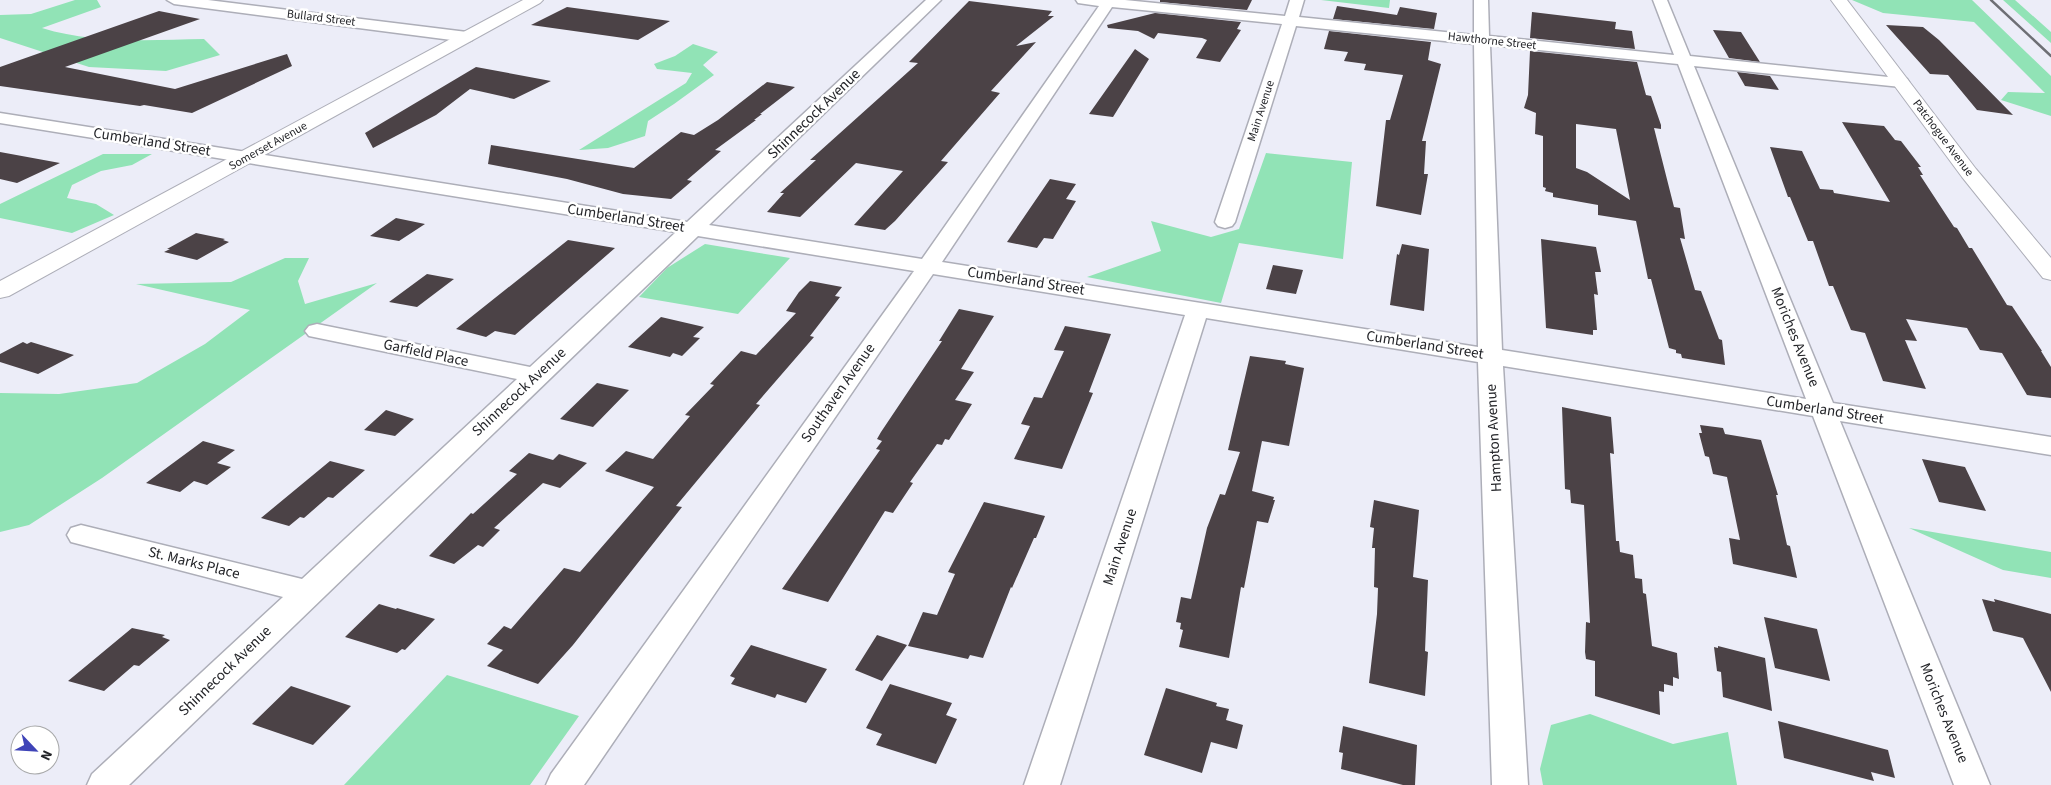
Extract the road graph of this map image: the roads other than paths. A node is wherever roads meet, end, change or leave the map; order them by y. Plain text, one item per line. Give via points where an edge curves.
1 (174, 0) edge
2 (535, 0) edge
3 (934, 0) edge
4 (1083, 0) edge
5 (1297, 0) edge
6 (1481, 0) edge
7 (1660, 0) edge
8 (1839, 0) edge
9 (1109, 1) edge
10 (1290, 21) junction
11 (466, 37) junction
12 (1483, 40) junction
13 (1685, 61) junction
14 (1901, 82) junction
15 (0, 118) edge
16 (248, 157) junction
17 (1225, 222) dead end
18 (693, 229) junction
19 (928, 266) junction
20 (2051, 273) edge
21 (0, 292) edge
22 (1198, 309) junction
23 (317, 331) dead end
24 (1490, 356) junction
25 (536, 376) junction
26 (1824, 410) junction
27 (2051, 446) edge
28 (80, 535) dead end
29 (308, 592) junction
30 (105, 785) edge
31 (564, 785) edge
32 (1042, 785) edge
33 (1510, 785) edge
34 (1972, 785) edge

1 - 11 street, Bullard Street
2 - 11 street, Somerset Avenue
3 - 18 street, Shinnecock Avenue
4 - 9 street, Hawthorne Street
5 - 10 street, Main Avenue
6 - 12 street, Hampton Avenue
7 - 13 street, Moriches Avenue
8 - 14 street, Patchogue Avenue
9 - 10 street, Hawthorne Street
9 - 19 street, Southaven Avenue
10 - 12 street, Hawthorne Street
10 - 17 street, Main Avenue
11 - 16 street, Somerset Avenue
12 - 13 street, Hawthorne Street
12 - 24 street, Hampton Avenue
13 - 14 street, Hawthorne Street
13 - 26 street, Moriches Avenue
14 - 20 street, Patchogue Avenue
15 - 16 street, Cumberland Street
16 - 18 street, Cumberland Street
16 - 21 street, Somerset Avenue
18 - 19 street, Cumberland Street
18 - 25 street, Shinnecock Avenue
19 - 22 street, Cumberland Street
19 - 31 street, Southaven Avenue
22 - 24 street, Cumberland Street
22 - 32 street, Main Avenue
23 - 25 street, Garfield Place
24 - 26 street, Cumberland Street
24 - 33 street, Hampton Avenue
25 - 29 street, Shinnecock Avenue
26 - 27 street, Cumberland Street
26 - 34 street, Moriches Avenue
28 - 29 street, St. Marks Place
29 - 30 street, Shinnecock Avenue

